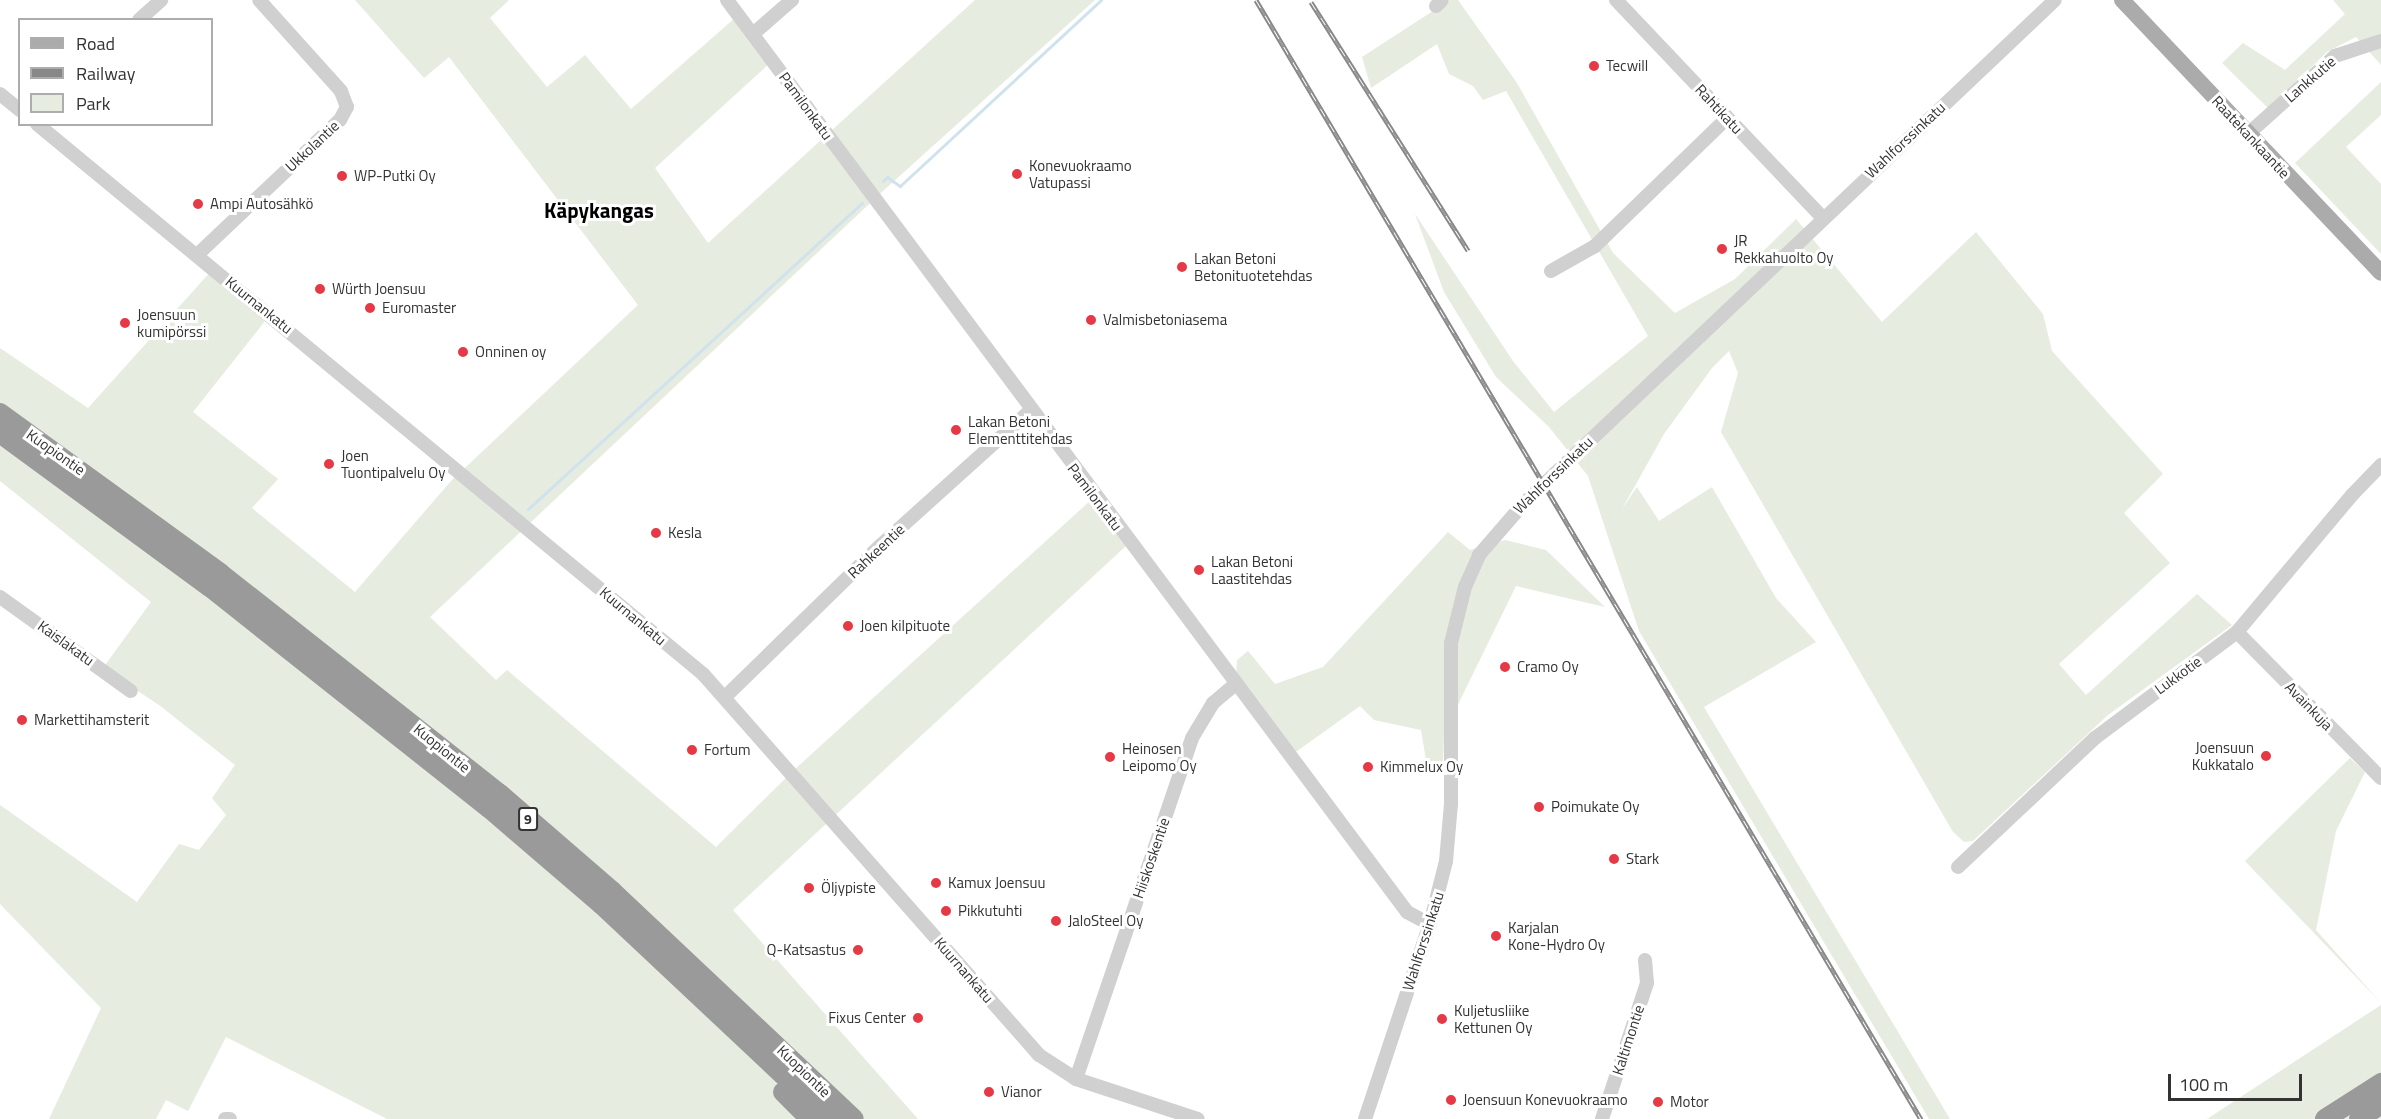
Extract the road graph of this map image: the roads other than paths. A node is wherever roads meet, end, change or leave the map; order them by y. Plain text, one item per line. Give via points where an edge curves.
1 (160, 0) edge
2 (258, 0) edge
3 (727, 0) edge
4 (792, 0) edge
5 (2055, 0) edge
6 (2122, 0) edge
7 (1624, 3) edge
8 (141, 18) edge
9 (753, 34) junction
10 (2381, 40) edge
11 (0, 94) edge
12 (18, 108) edge
13 (1727, 118) junction
14 (39, 126) edge
15 (2248, 134) junction
16 (1822, 217) junction
17 (197, 255) junction
18 (1551, 271) dead end
19 (2381, 273) edge
20 (1030, 411) junction
21 (0, 413) edge
22 (0, 433) edge
23 (2381, 465) edge
24 (0, 597) edge
25 (2237, 632) junction
26 (311, 655) junction
27 (339, 678) junction
28 (1236, 684) junction
29 (131, 691) dead end
30 (726, 696) junction
31 (2381, 778) edge
32 (1958, 867) dead end
33 (1430, 924) junction
34 (1645, 960) dead end
35 (701, 998) junction
36 (1076, 1079) junction
37 (2381, 1083) edge
38 (2381, 1104) edge
39 (225, 1119) edge
40 (230, 1119) edge
41 (810, 1119) edge
42 (830, 1119) edge
43 (854, 1119) edge
44 (1198, 1119) edge
45 (1365, 1119) edge
46 (1602, 1119) edge
47 (2325, 1119) edge
48 (2359, 1119) edge

1 - 8 street
2 - 17 street, Ukkolantie via 341,91 347,107 340,120
3 - 9 street, Pamilonkatu
4 - 9 street
5 - 16 street, Wahlforssinkatu
6 - 15 main road, Raatekankaantie
7 - 13 street, Rahtikatu
9 - 20 street, Pamilonkatu
10 - 15 street, Lankkutie via 2335,56
11 - 12 street
13 - 16 street, Rahtikatu
13 - 18 street via 1594,246
14 - 17 street, Kuurnankatu
15 - 19 main road, Raatekankaantie
16 - 33 street, Wahlforssinkatu via 1524,502 1479,555 1465,587 1451,643 1450,833
17 - 30 street, Kuurnankatu
20 - 28 street, Pamilonkatu
20 - 30 street, Rahkeentie via 881,545
21 - 26 highway, Kuopiontie / 9
22 - 26 highway, Kuopiontie / 9
23 - 25 street, Lukkotie
24 - 29 street, Kaislakatu
25 - 31 street, Avainkuja
25 - 32 street, Lukkotie via 2095,738
26 - 27 highway, Kuopiontie / 9
27 - 35 highway, Kuopiontie / 9 via 601,904
27 - 43 highway, Kuopiontie / 9 via 500,794 612,891
28 - 33 street, Pamilonkatu via 1407,912
28 - 36 street, Hiiskoskentie via 1212,703 1192,738
30 - 36 street, Kuurnankatu via 1025,1041 1051,1065
33 - 45 street, Wahlforssinkatu
34 - 46 street, Kaltimontie via 1647,983
35 - 41 highway via 727,1035
35 - 42 highway, Kuopiontie / 9
36 - 44 street, Kuurnankatu
37 - 47 highway
38 - 48 highway
39 - 40 street

